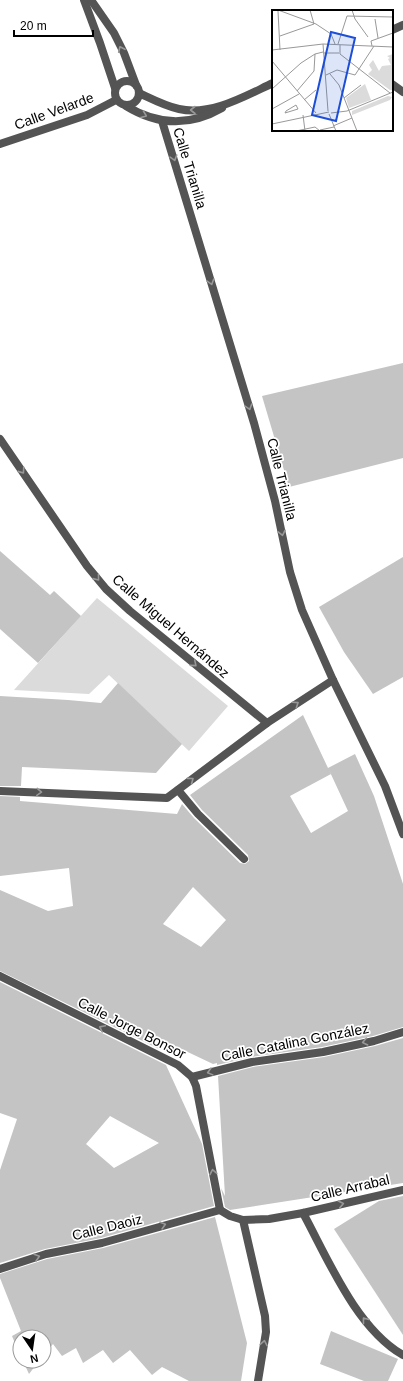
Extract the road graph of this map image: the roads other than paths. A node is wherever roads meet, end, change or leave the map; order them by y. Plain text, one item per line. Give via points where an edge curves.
1 (84, 0) edge
2 (91, 0) edge
3 (403, 25) edge
4 (393, 30) edge
5 (272, 83) edge
6 (393, 85) edge
7 (115, 88) junction
8 (138, 89) junction
9 (403, 92) edge
10 (116, 100) junction
11 (231, 102) junction
12 (126, 106) junction
13 (162, 121) junction
14 (0, 144) edge
15 (0, 439) edge
16 (333, 680) junction
17 (267, 724) junction
18 (0, 790) edge
19 (178, 790) junction
20 (403, 834) edge
21 (244, 859) dead end
22 (0, 976) edge
23 (403, 1032) edge
24 (192, 1077) junction
25 (403, 1190) edge
26 (220, 1210) junction
27 (303, 1213) junction
28 (243, 1220) junction
29 (0, 1269) edge
30 (403, 1355) edge
31 (258, 1381) edge

1 - 7 street
8 -> 2 street via 114,33
3 - 4 street
5 - 11 street
6 - 9 street
7 - 8 street via 118,84 129,81
7 - 10 street
11 -> 8 street via 190,110 166,105
8 - 12 street via 139,97 134,104
10 - 12 street
10 - 14 street, Calle Velarde via 87,115
11 - 13 street via 200,118 188,121
12 -> 13 street
13 -> 16 street, Calle Trianilla via 254,423 275,501 290,572 302,610
15 -> 17 street, Calle Miguel Hernández via 87,566 106,589
17 -> 16 street
16 - 20 street, Calle Trianilla via 385,786
19 -> 17 street
18 -> 19 street via 167,798
19 - 21 street via 198,814
24 -> 22 street, Calle Jorge Bonsor via 178,1065
23 -> 24 street, Calle Catalina González via 323,1052 252,1062
26 -> 24 street, Calle Jorge Bonsor
27 -> 25 street, Calle Arrabal
26 - 28 street
29 -> 26 street, Calle Daoiz via 46,1254 102,1243
27 - 28 street, Calle Arrabal via 269,1219
30 -> 27 street via 378,1337 363,1317 343,1287
31 -> 28 street via 266,1332 265,1316

